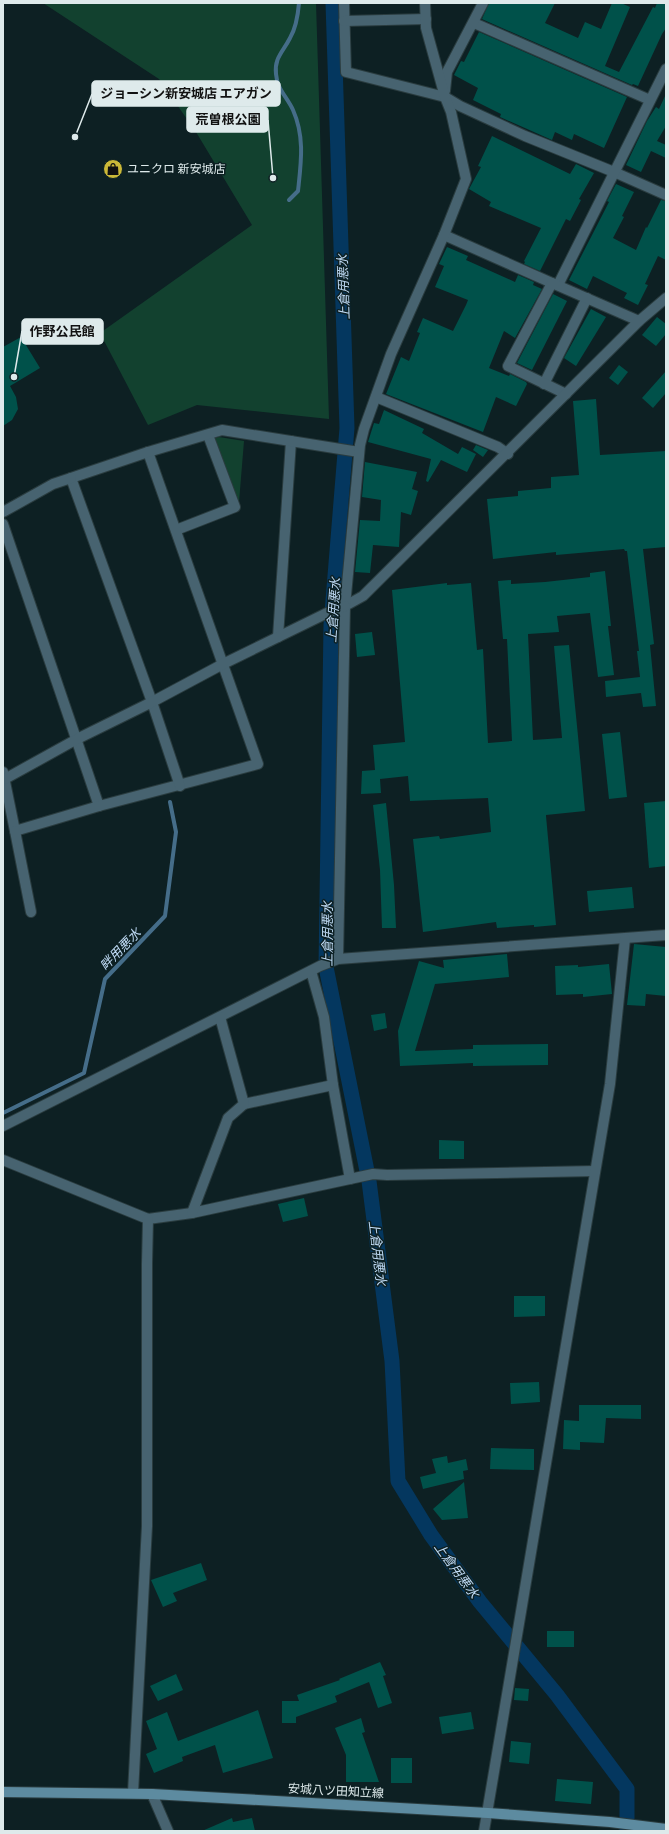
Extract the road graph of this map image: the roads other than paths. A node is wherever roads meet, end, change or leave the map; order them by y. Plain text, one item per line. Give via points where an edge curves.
1 (344, 3) edge
2 (425, 3) edge
3 (483, 3) edge
4 (426, 19) junction
5 (344, 21) junction
6 (474, 23) junction
7 (665, 72) edge
8 (445, 97) junction
9 (650, 100) junction
10 (614, 172) junction
11 (666, 195) edge
12 (444, 235) junction
13 (555, 284) junction
14 (587, 298) junction
15 (666, 298) edge
16 (639, 321) junction
17 (544, 384) junction
18 (566, 394) junction
19 (376, 397) junction
20 (208, 435) junction
21 (291, 441) junction
22 (148, 452) junction
23 (359, 452) junction
24 (508, 454) junction
25 (71, 478) junction
26 (3, 512) edge
27 (3, 524) edge
28 (176, 530) junction
29 (345, 606) junction
30 (278, 637) junction
31 (223, 664) junction
32 (152, 702) junction
33 (76, 739) junction
34 (4, 777) edge
35 (180, 786) junction
36 (99, 806) junction
37 (14, 831) junction
38 (31, 912) dead end
39 (666, 936) edge
40 (626, 939) junction
41 (338, 958) junction
42 (316, 968) junction
43 (220, 1017) junction
44 (333, 1085) junction
45 (244, 1104) junction
46 (3, 1126) edge
47 (3, 1160) edge
48 (596, 1171) junction
49 (355, 1178) junction
50 (192, 1213) junction
51 (148, 1219) junction
52 (3, 1792) edge
53 (134, 1793) junction
54 (152, 1794) junction
55 (488, 1813) junction
56 (666, 1829) edge
57 (168, 1831) edge
58 (484, 1831) edge

1 - 5 street
2 - 4 street
3 - 6 street
4 - 5 street
4 - 8 street via 426,28
5 - 8 street via 346,72
6 - 8 street via 448,72
6 - 9 street
7 - 9 street
8 - 10 street via 525,136
8 - 12 street via 451,112 466,178
9 - 10 street
10 - 11 street
10 - 13 street
12 - 13 street
12 - 19 street via 391,354
13 - 14 street
13 - 17 street via 508,366
14 - 16 street
14 - 17 street
15 - 16 street
16 - 18 street
17 - 18 street
18 - 24 street
19 - 23 street via 364,429
19 - 24 street via 498,447
20 - 21 street via 222,430
20 - 22 street
20 - 28 street via 235,507
21 - 23 street
21 - 30 street
22 - 25 street
22 - 28 street
23 - 29 street
24 - 29 street via 363,596
25 - 26 street via 53,484
25 - 32 street
27 - 33 street
28 - 31 street
29 - 30 street
29 - 41 street
30 - 31 street
31 - 32 street
31 - 35 street via 258,764
32 - 33 street
32 - 35 street
33 - 34 street
33 - 36 street
34 - 37 street
35 - 36 street
36 - 37 street
37 - 38 street
39 - 40 street
40 - 41 street
40 - 48 street via 610,1084
41 - 42 street
42 - 43 street
42 - 44 street
43 - 45 street
43 - 46 street
44 - 45 street
44 - 49 street
45 - 50 street via 228,1118
47 - 51 street
48 - 49 street via 373,1174
48 - 55 street
49 - 50 street
50 - 51 street
51 - 53 street via 147,1526
52 - 53 main road, 安城八ツ田知立線
53 - 54 main road, 安城八ツ田知立線
54 - 55 main road, 安城八ツ田知立線
54 - 57 street
55 - 56 main road, 安城八ツ田知立線
55 - 58 street

